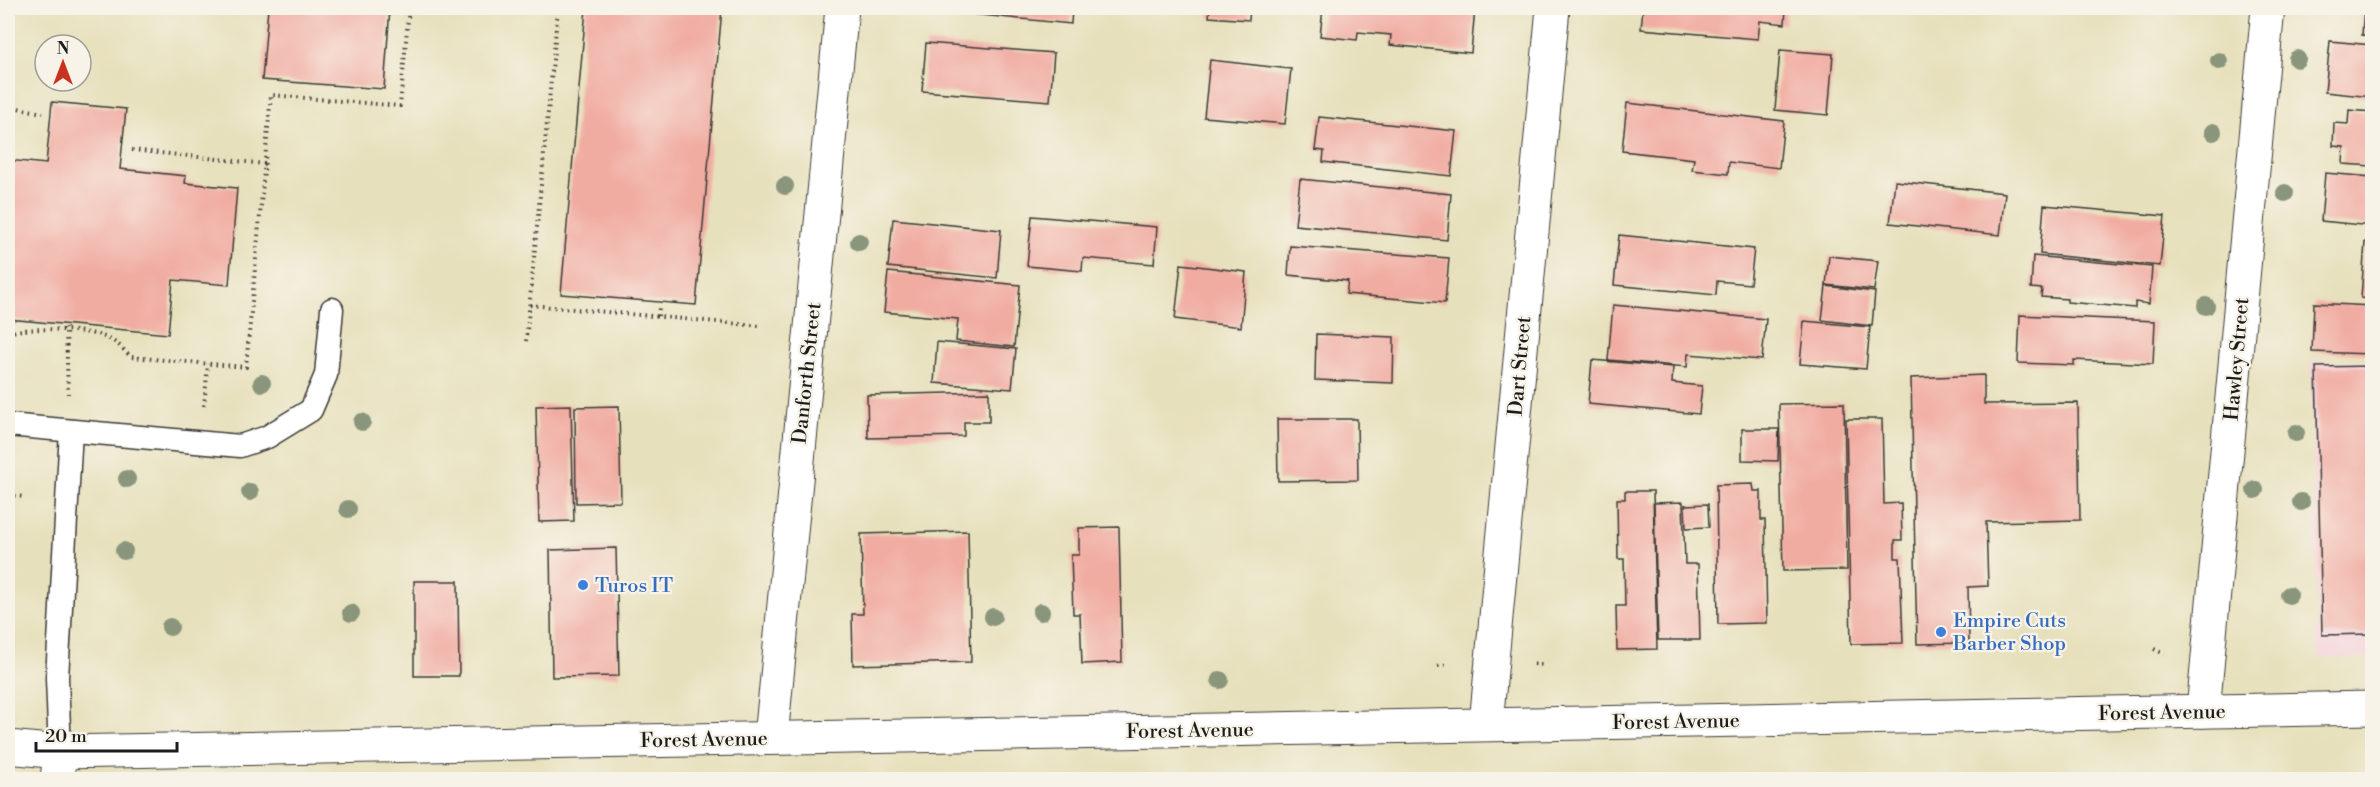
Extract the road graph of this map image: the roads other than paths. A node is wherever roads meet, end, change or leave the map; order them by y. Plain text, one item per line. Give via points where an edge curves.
1 (842, 8) edge
2 (1553, 8) edge
3 (2268, 8) edge
4 (332, 309) dead end
5 (8, 425) edge
6 (70, 431) junction
7 (2373, 708) edge
8 (2203, 711) junction
9 (1486, 724) junction
10 (771, 738) junction
11 (8, 747) edge
12 (58, 766) edge

1 - 10 street, Danforth Street
2 - 9 street, Dart Street
3 - 8 street, Hawley Street
4 - 6 lane via 326,375 311,410 267,437 240,446
5 - 6 lane
6 - 12 lane via 57,678
7 - 8 street, Forest Avenue
8 - 9 street, Forest Avenue
9 - 10 street, Forest Avenue
10 - 12 street, Forest Avenue
11 - 12 street, Forest Avenue

